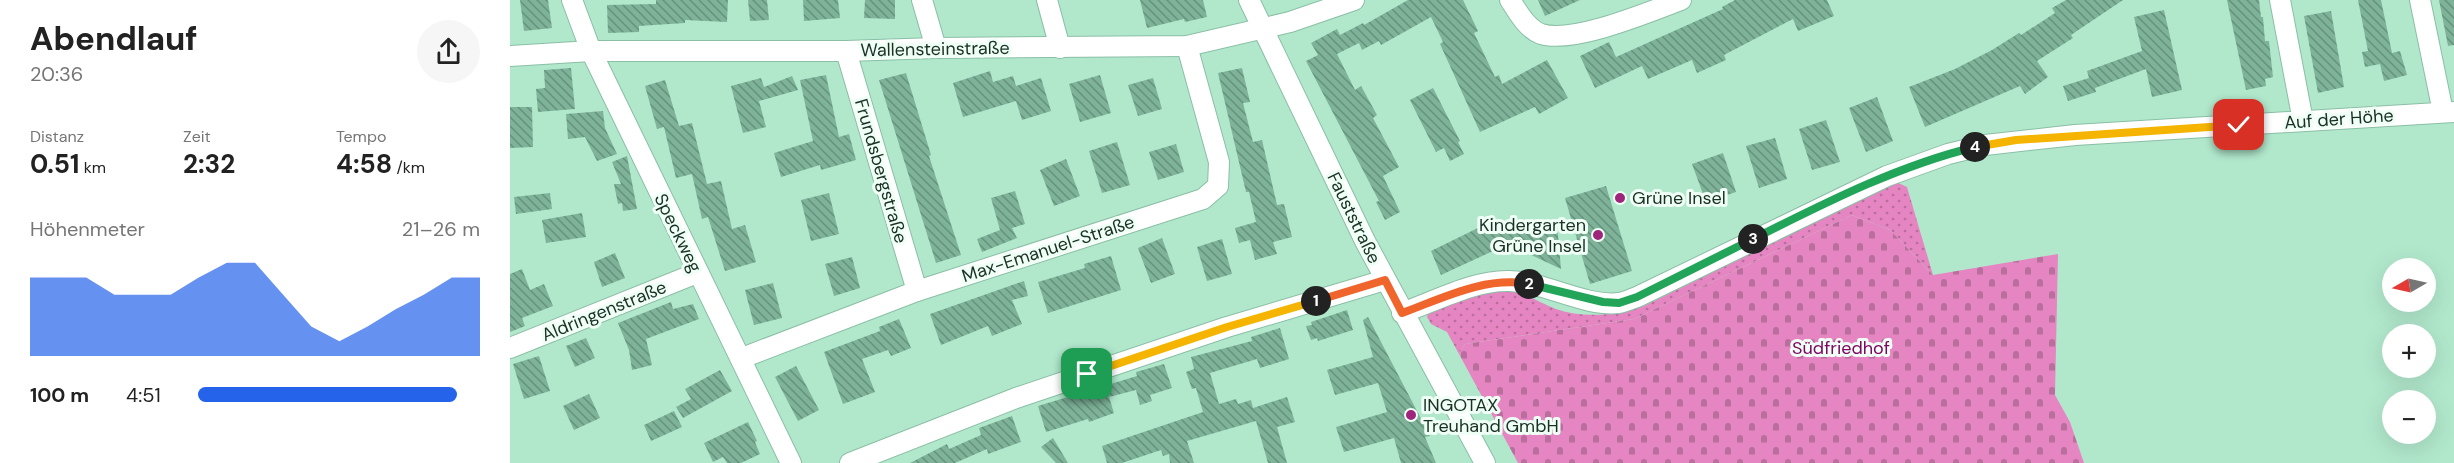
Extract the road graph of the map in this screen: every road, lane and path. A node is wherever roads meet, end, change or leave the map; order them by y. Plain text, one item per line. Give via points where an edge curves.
1 (572, 0) edge
2 (922, 0) edge
3 (1047, 0) edge
4 (1249, 0) edge
5 (1354, 0) edge
6 (1510, 0) edge
7 (1682, 0) edge
8 (2280, 0) edge
9 (2420, 0) edge
10 (1262, 30) junction
11 (1187, 46) junction
12 (936, 48) junction
13 (1060, 48) junction
14 (591, 51) junction
15 (846, 51) junction
16 (510, 56) edge
17 (2449, 112) edge
18 (2303, 121) junction
19 (697, 273) junction
20 (1385, 280) junction
21 (917, 291) junction
22 (1402, 313) junction
23 (510, 348) edge
24 (742, 358) junction
25 (791, 463) edge
26 (850, 463) edge
27 (1485, 463) edge

1 - 14 street, Speckweg
2 - 12 street
3 - 13 street
4 - 10 street, Fauststraße
5 - 10 street, Wallensteinstraße
6 - 7 street via 1521,18 1539,33 1558,37 1622,22
8 - 18 street
9 - 17 street
10 - 11 street, Wallensteinstraße
10 - 20 street, Fauststraße
11 - 13 street, Wallensteinstraße
11 - 21 street, Max-Emanuel-Straße via 1219,162 1218,186 1203,199
12 - 13 street, Wallensteinstraße
12 - 15 street, Wallensteinstraße
14 - 15 street, Wallensteinstraße
14 - 16 street, Wallensteinstraße
14 - 19 street, Speckweg
15 - 21 street, Frundsbergstraße
17 - 18 street, Auf der Höhe
18 - 22 street, Auf der Höhe via 2075,135 1985,145 1887,176 1619,303 1508,281 1467,289
19 - 23 street, Aldringenstraße
19 - 24 street, Speckweg
20 - 22 street, Fauststraße
20 - 26 street via 1227,327 1016,398
21 - 24 street, Max-Emanuel-Straße
22 - 27 street, Fauststraße
24 - 25 street, Speckweg

